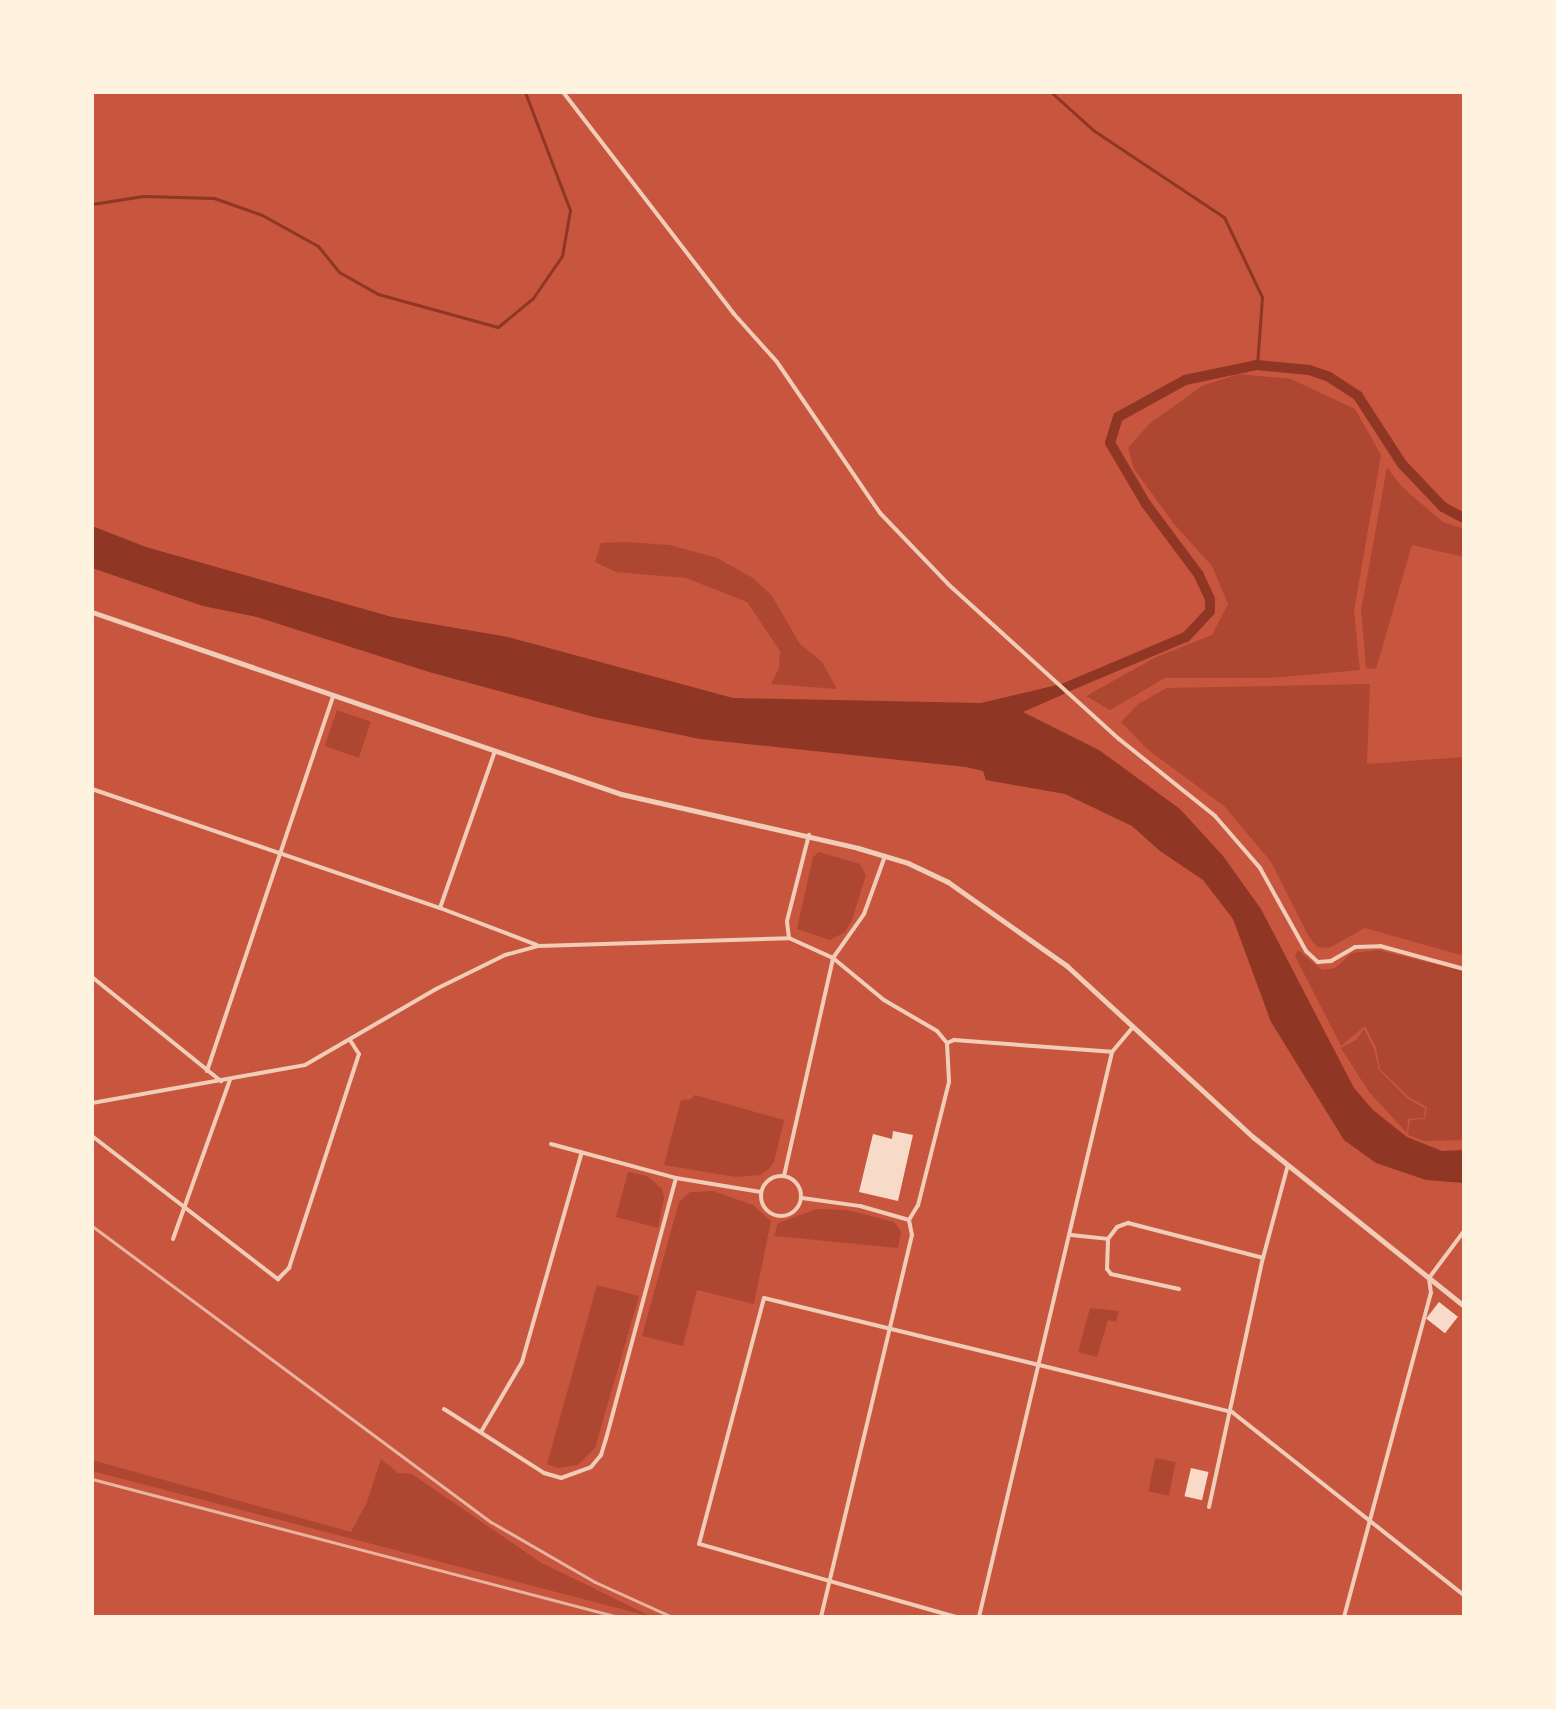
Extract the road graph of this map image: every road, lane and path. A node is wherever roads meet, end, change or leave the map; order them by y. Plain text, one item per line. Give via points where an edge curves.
1 (563, 92) edge
2 (92, 612) edge
3 (333, 697) junction
4 (495, 751) junction
5 (92, 789) edge
6 (809, 835) junction
7 (280, 853) junction
8 (885, 856) junction
9 (440, 908) junction
10 (789, 938) junction
11 (539, 946) junction
12 (833, 958) junction
13 (1464, 969) edge
14 (92, 977) edge
15 (1134, 1026) junction
16 (350, 1040) junction
17 (947, 1043) junction
18 (1112, 1052) junction
19 (207, 1071) junction
20 (230, 1080) junction
21 (221, 1081) junction
22 (92, 1103) edge
23 (92, 1136) edge
24 (551, 1144) dead end
25 (582, 1152) junction
26 (1288, 1165) junction
27 (784, 1176) junction
28 (676, 1178) junction
29 (761, 1192) junction
30 (802, 1198) junction
31 (185, 1205) junction
32 (909, 1220) junction
33 (1464, 1231) edge
34 (1071, 1235) junction
35 (173, 1239) dead end
36 (1108, 1239) junction
37 (1263, 1258) junction
38 (1429, 1278) junction
39 (1179, 1289) dead end
40 (1464, 1306) edge
41 (888, 1329) junction
42 (1039, 1364) junction
43 (444, 1409) dead end
44 (1232, 1412) junction
45 (481, 1432) junction
46 (1209, 1507) dead end
47 (1369, 1520) junction
48 (829, 1583) junction
49 (1464, 1595) edge
50 (821, 1617) edge
51 (956, 1617) edge
52 (979, 1617) edge
53 (1344, 1617) edge

1 - 13 street via 777,362 880,513 948,584 1119,739 1215,816 1260,868 1306,951 1318,962 1355,947 1380,946
2 - 3 street
3 - 4 street
3 - 7 street
4 - 6 street via 636,798
4 - 9 street
5 - 7 street
6 - 8 street
6 - 10 street via 787,921
7 - 9 street
7 - 19 street
8 - 12 street via 864,914
8 - 15 street via 931,873 973,899 1067,966
9 - 11 street
10 - 11 street
10 - 12 street
11 - 16 street via 505,955 436,989
12 - 17 street
12 - 27 street
14 - 19 street
15 - 18 street
15 - 26 street
16 - 20 street via 305,1065
16 - 31 street via 359,1054 289,1268 278,1279
17 - 18 street
17 - 32 street via 949,1082 918,1205
18 - 34 street
19 - 21 street
20 - 21 street
20 - 31 street
21 - 22 street
23 - 31 street
24 - 25 street
25 - 28 street
25 - 45 street via 522,1362
26 - 37 street
26 - 38 street
27 - 29 street via 769,1179
27 - 30 street via 798,1183
28 - 29 street
28 - 45 street via 601,1455 591,1467 561,1478 544,1473
29 - 30 street via 764,1207 776,1216 793,1213
30 - 32 street
31 - 35 street
32 - 41 street via 912,1235
33 - 38 street
34 - 36 street
34 - 42 street
36 - 37 street via 1128,1223
36 - 39 street via 1111,1274
37 - 44 street
38 - 40 street
38 - 47 street via 1431,1293
41 - 42 street
41 - 48 street
41 - 48 street via 764,1298 699,1544
42 - 44 street
42 - 52 street
43 - 45 street
44 - 46 street
44 - 47 street
47 - 49 street
47 - 53 street
48 - 50 street
48 - 51 street

